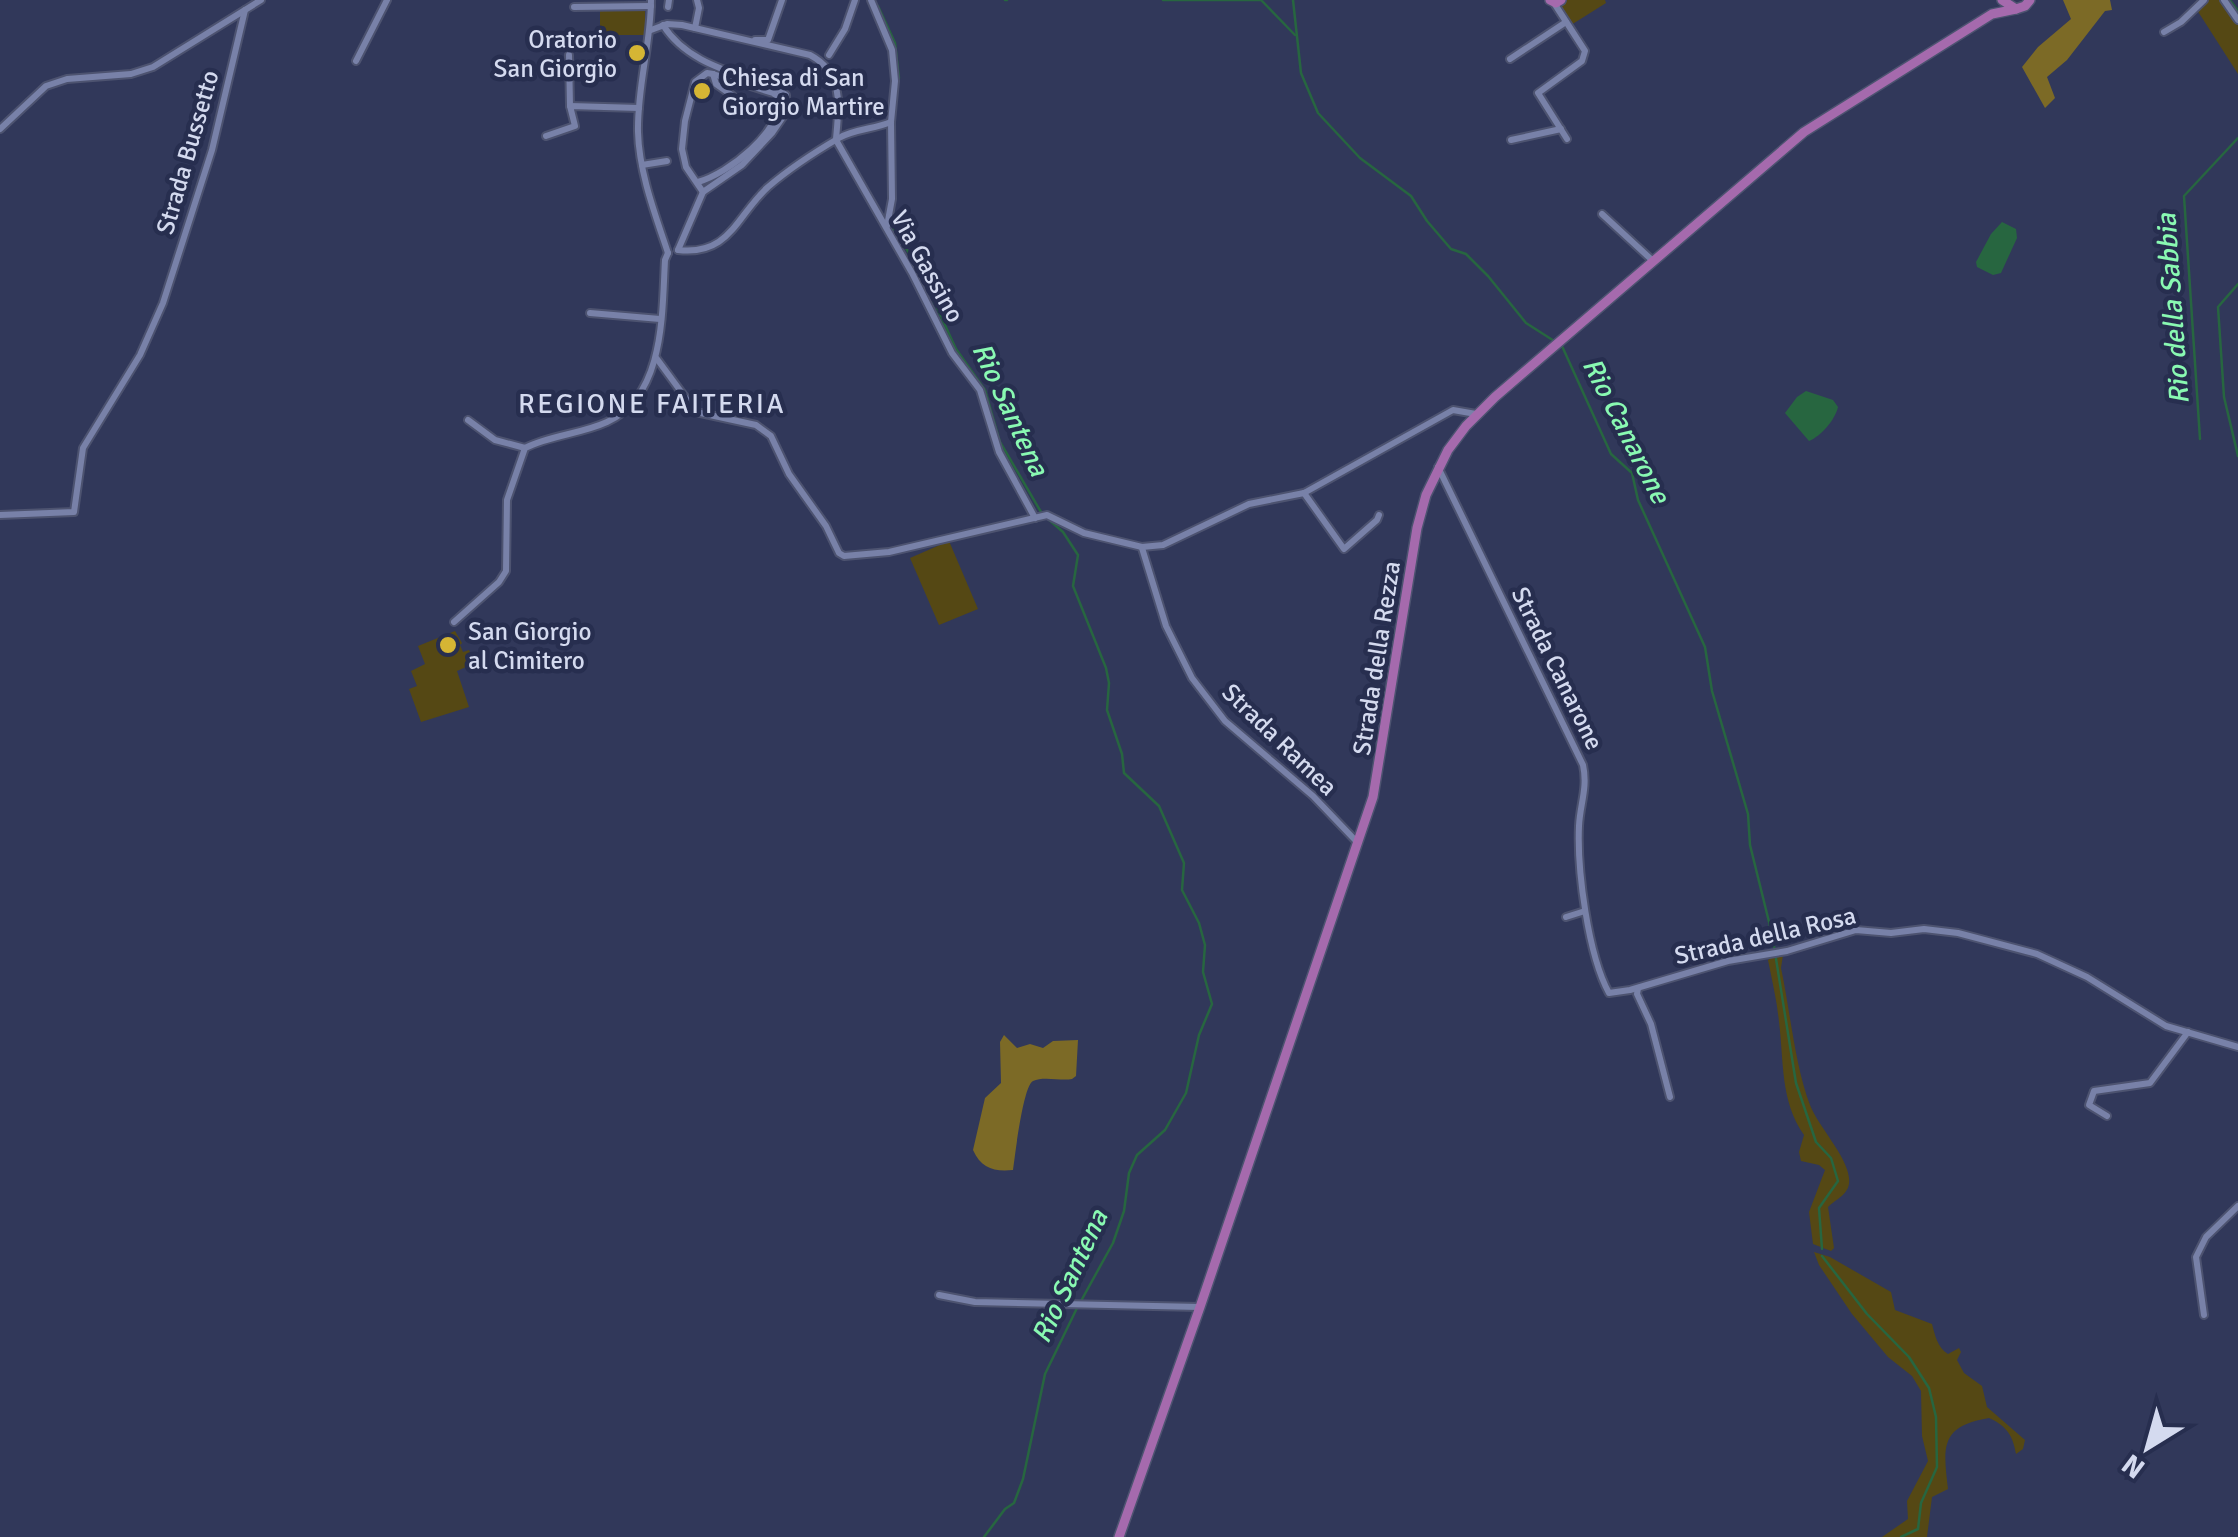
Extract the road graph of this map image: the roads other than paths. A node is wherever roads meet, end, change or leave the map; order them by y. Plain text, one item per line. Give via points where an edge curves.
1 (262, 0) edge
2 (387, 0) edge
3 (697, 0) edge
4 (782, 0) edge
5 (855, 0) edge
6 (872, 0) edge
7 (2002, 0) edge
8 (2204, 0) edge
9 (2224, 0) edge
10 (2031, 1) edge
11 (650, 3) edge
12 (1556, 3) edge
13 (574, 7) dead end
14 (2016, 9) junction
15 (245, 10) junction
16 (1992, 14) junction
17 (2238, 20) edge
18 (1566, 22) junction
19 (663, 25) junction
20 (695, 28) junction
21 (652, 30) junction
22 (2164, 32) dead end
23 (719, 34) junction
24 (570, 54) dead end
25 (830, 55) dead end
26 (1510, 59) dead end
27 (690, 60) dead end
28 (703, 60) junction
29 (356, 61) dead end
30 (733, 72) junction
31 (713, 74) junction
32 (685, 103) dead end
33 (570, 106) junction
34 (640, 108) junction
35 (734, 110) dead end
36 (891, 122) junction
37 (0, 129) edge
38 (1560, 129) junction
39 (546, 136) dead end
40 (1567, 139) dead end
41 (836, 140) junction
42 (1510, 140) dead end
43 (667, 161) dead end
44 (642, 165) junction
45 (698, 182) junction
46 (702, 192) junction
47 (890, 208) junction
48 (876, 213) junction
49 (1602, 214) dead end
50 (888, 232) junction
51 (678, 250) junction
52 (668, 252) junction
53 (1653, 261) junction
54 (590, 314) dead end
55 (660, 319) junction
56 (656, 359) junction
57 (1476, 414) junction
58 (468, 420) dead end
59 (525, 448) junction
60 (1437, 466) junction
61 (1304, 493) junction
62 (0, 514) edge
63 (1379, 514) dead end
64 (1042, 516) junction
65 (1142, 547) junction
66 (454, 622) dead end
67 (1358, 842) junction
68 (1585, 911) junction
69 (1566, 917) dead end
70 (1635, 991) junction
71 (2188, 1032) junction
72 (2238, 1047) edge
73 (1670, 1097) dead end
74 (2107, 1116) dead end
75 (2238, 1206) edge
76 (939, 1295) dead end
77 (1200, 1306) junction
78 (2204, 1315) dead end
79 (1118, 1537) edge

1 - 15 street
2 - 29 street
3 - 20 street
4 - 23 street via 768,40
5 - 25 street
6 - 36 street via 892,50
7 - 14 main road
7 - 16 main road, Strada della Rezza
8 - 22 street
9 - 17 street
10 - 14 main road, Strada della Rezza
11 - 13 street
11 - 21 street
12 - 18 street
14 - 16 main road, Strada della Rezza
15 - 37 street via 142,71 46,86
15 - 62 street, Strada Bussetto via 212,150 163,304 83,448 74,512
16 - 53 main road, Strada della Rezza via 1804,132
18 - 26 street
18 - 38 street via 1585,56 1538,93
19 - 20 street
19 - 21 street
19 - 28 street via 682,49
20 - 23 street
21 - 34 street
23 - 41 street via 822,62 836,84
24 - 33 street
27 - 28 street
28 - 30 street
30 - 32 street via 705,70 691,78
30 - 46 street via 786,94 785,114 752,156
31 - 35 street via 733,96
31 - 45 street via 695,82 682,139 686,167
31 - 45 street via 773,93 780,108 732,166
33 - 34 street
33 - 39 street via 575,126
34 - 44 street
36 - 41 street
36 - 47 street
38 - 40 street
38 - 42 street
41 - 48 street, Via Gassino
41 - 51 street via 769,186 722,240 706,249
43 - 44 street
44 - 52 street
45 - 46 street
46 - 51 street
47 - 48 street via 884,216
47 - 50 street
48 - 50 street, Via Gassino
49 - 53 street
50 - 64 street, Via Gassino via 952,353 980,390 999,452
51 - 52 street
52 - 55 street
53 - 57 main road, Strada della Rezza
54 - 55 street
55 - 56 street
56 - 59 street via 617,416
56 - 64 street via 696,412 771,436 841,555 889,552
57 - 60 main road, Strada della Rezza
57 - 61 street via 1453,410 1436,417
58 - 59 street via 495,440
59 - 66 street via 507,500 506,572
60 - 67 main road, Strada della Rezza via 1417,528 1378,772
60 - 68 street, Strada Canarone via 1583,765 1587,786 1578,828
61 - 63 street via 1344,550
61 - 65 street via 1248,504 1177,539
64 - 65 street
65 - 67 street, Strada Ramea via 1166,626 1192,678 1224,720
67 - 77 main road, Strada della Rezza
68 - 69 street
68 - 70 street, Strada Canarone via 1606,990
70 - 71 street, Strada della Rosa via 1856,930 1924,929 2037,954
70 - 73 street
71 - 72 street, Strada della Rosa
71 - 74 street via 2150,1083 2094,1090 2090,1106
75 - 78 street via 2196,1257
76 - 77 street via 975,1302
77 - 79 main road, Strada della Rezza

